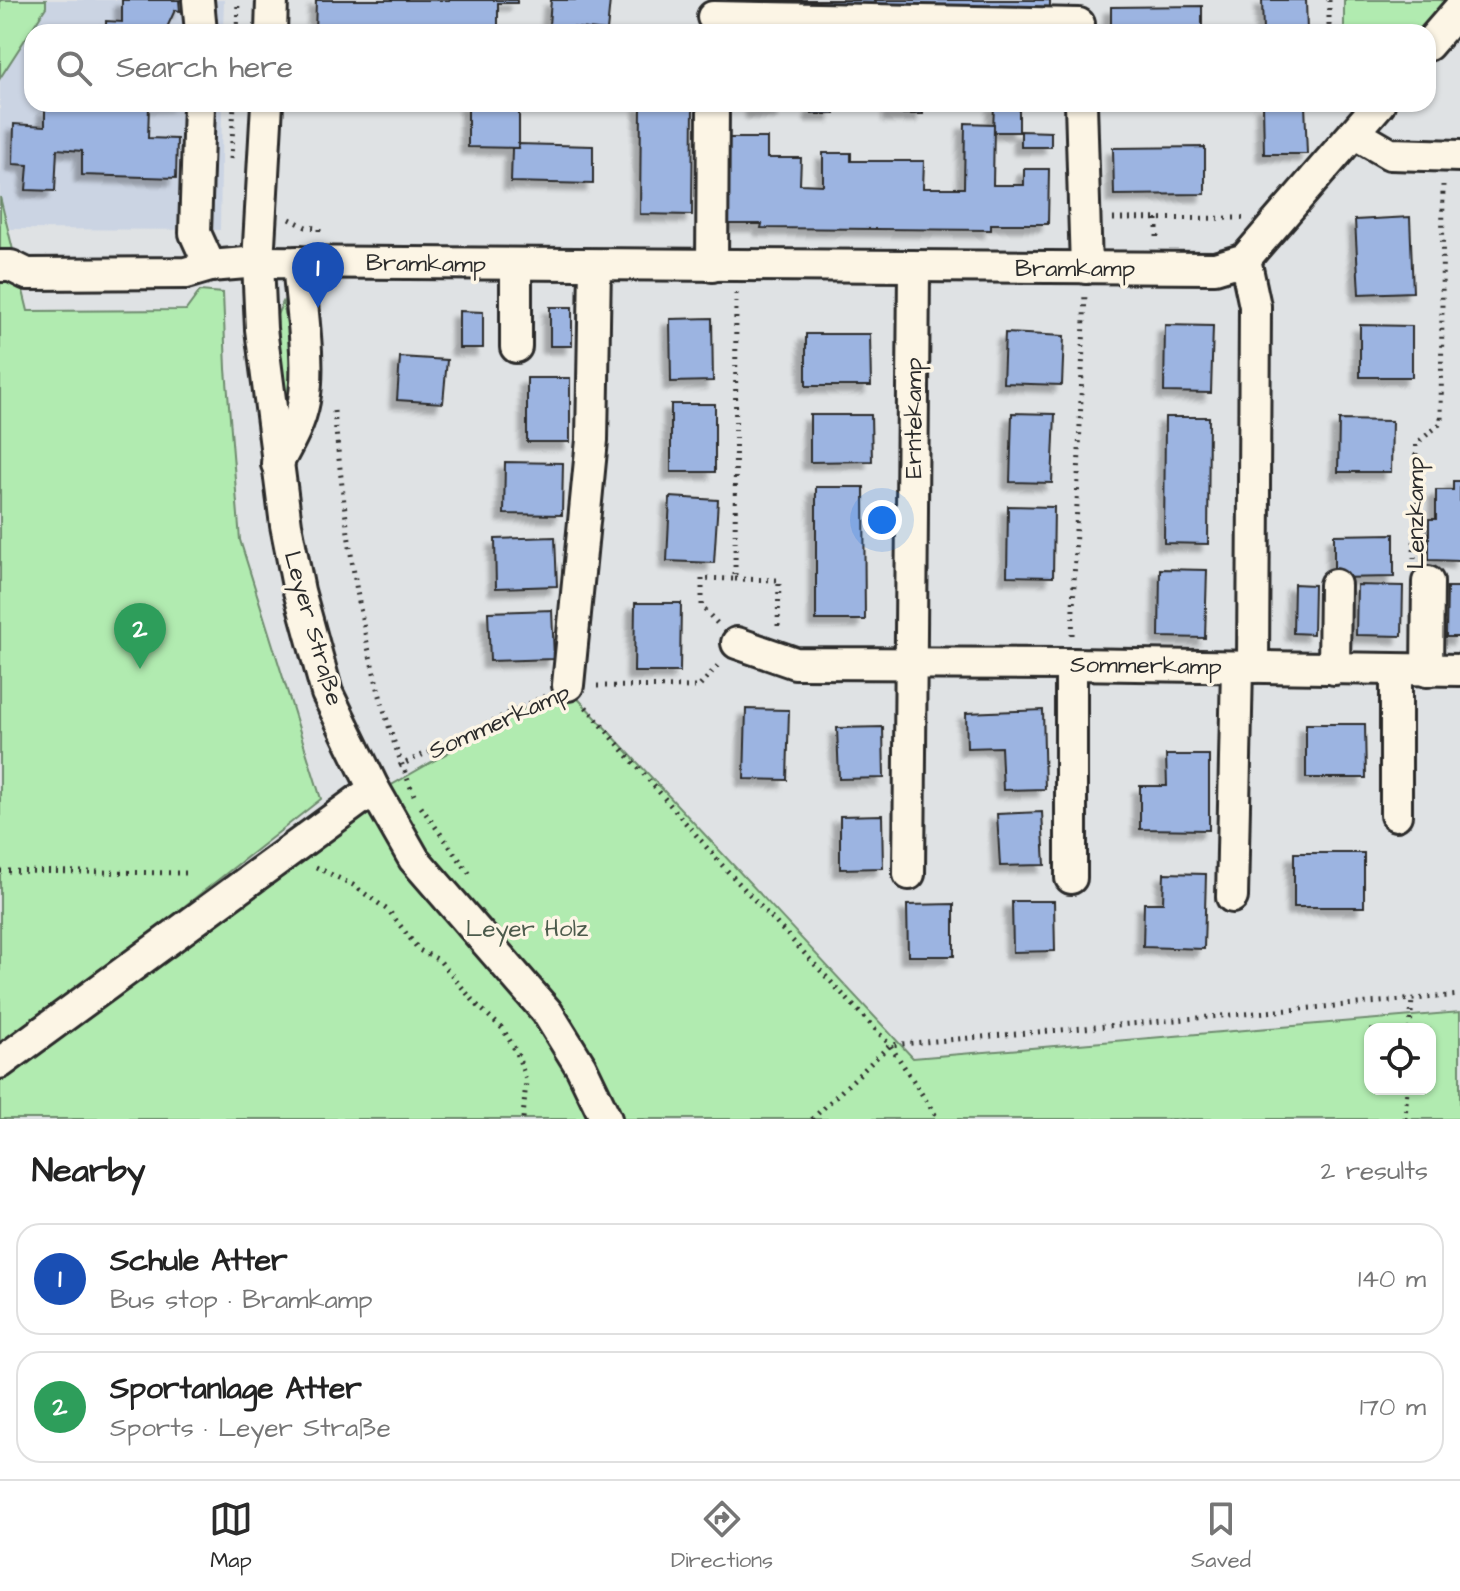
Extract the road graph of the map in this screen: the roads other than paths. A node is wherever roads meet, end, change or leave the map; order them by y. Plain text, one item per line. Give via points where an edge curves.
1 (198, 0) edge
2 (272, 0) edge
3 (1460, 8) edge
4 (713, 16) edge
5 (1079, 19) edge
6 (200, 24) edge
7 (271, 24) edge
8 (1436, 36) edge
9 (199, 112) edge
10 (267, 112) edge
11 (714, 112) edge
12 (1081, 112) edge
13 (1372, 112) edge
14 (1354, 133) junction
15 (1452, 156) edge
16 (1245, 259) junction
17 (258, 262) junction
18 (308, 262) junction
19 (516, 265) junction
20 (595, 265) junction
21 (0, 266) edge
22 (210, 266) junction
23 (724, 266) junction
24 (914, 268) junction
25 (1086, 268) junction
26 (516, 347) dead end
27 (277, 464) junction
28 (1428, 582) road end
29 (1335, 585) dead end
30 (737, 643) road end
31 (911, 663) junction
32 (1071, 664) junction
33 (1245, 667) junction
34 (1334, 669) junction
35 (1396, 670) junction
36 (1460, 670) edge
37 (1427, 671) junction
38 (568, 685) road end
39 (374, 789) junction
40 (1396, 815) dead end
41 (909, 874) dead end
42 (1071, 878) dead end
43 (1232, 897) dead end
44 (0, 1063) edge
45 (606, 1119) edge

1 - 6 street
2 - 7 street
3 - 8 street
4 - 5 street
9 - 22 street via 195,233
10 - 17 street, Leyer Straße
11 - 23 street
12 - 25 street
13 - 14 street
14 - 15 street via 1390,154
14 - 16 street
16 - 25 street, Bramkamp via 1215,268
16 - 33 street via 1255,306
17 - 18 street, Bramkamp
17 - 22 street, Bramkamp
17 - 27 street, Leyer Straße
18 - 19 street, Bramkamp
18 - 27 street via 304,400
19 - 20 street, Bramkamp
19 - 26 street
20 - 23 street, Bramkamp
20 - 38 street via 592,440
21 - 22 street, Bramkamp via 43,274 186,273
23 - 24 street, Bramkamp
24 - 25 street, Bramkamp
24 - 31 street, Erntekamp
27 - 39 street, Leyer Straße via 299,591 327,693
28 - 37 street
29 - 34 street
30 - 31 street, Sommerkamp via 795,663
31 - 32 street, Sommerkamp
31 - 41 street
32 - 33 street, Sommerkamp
32 - 42 street
33 - 34 street, Sommerkamp
33 - 43 street, Sommerkamp
34 - 35 street, Sommerkamp
35 - 37 street, Sommerkamp
35 - 40 street
36 - 37 street, Sommerkamp
39 - 44 street
39 - 45 street, Leyer Straße via 414,859 547,1012

